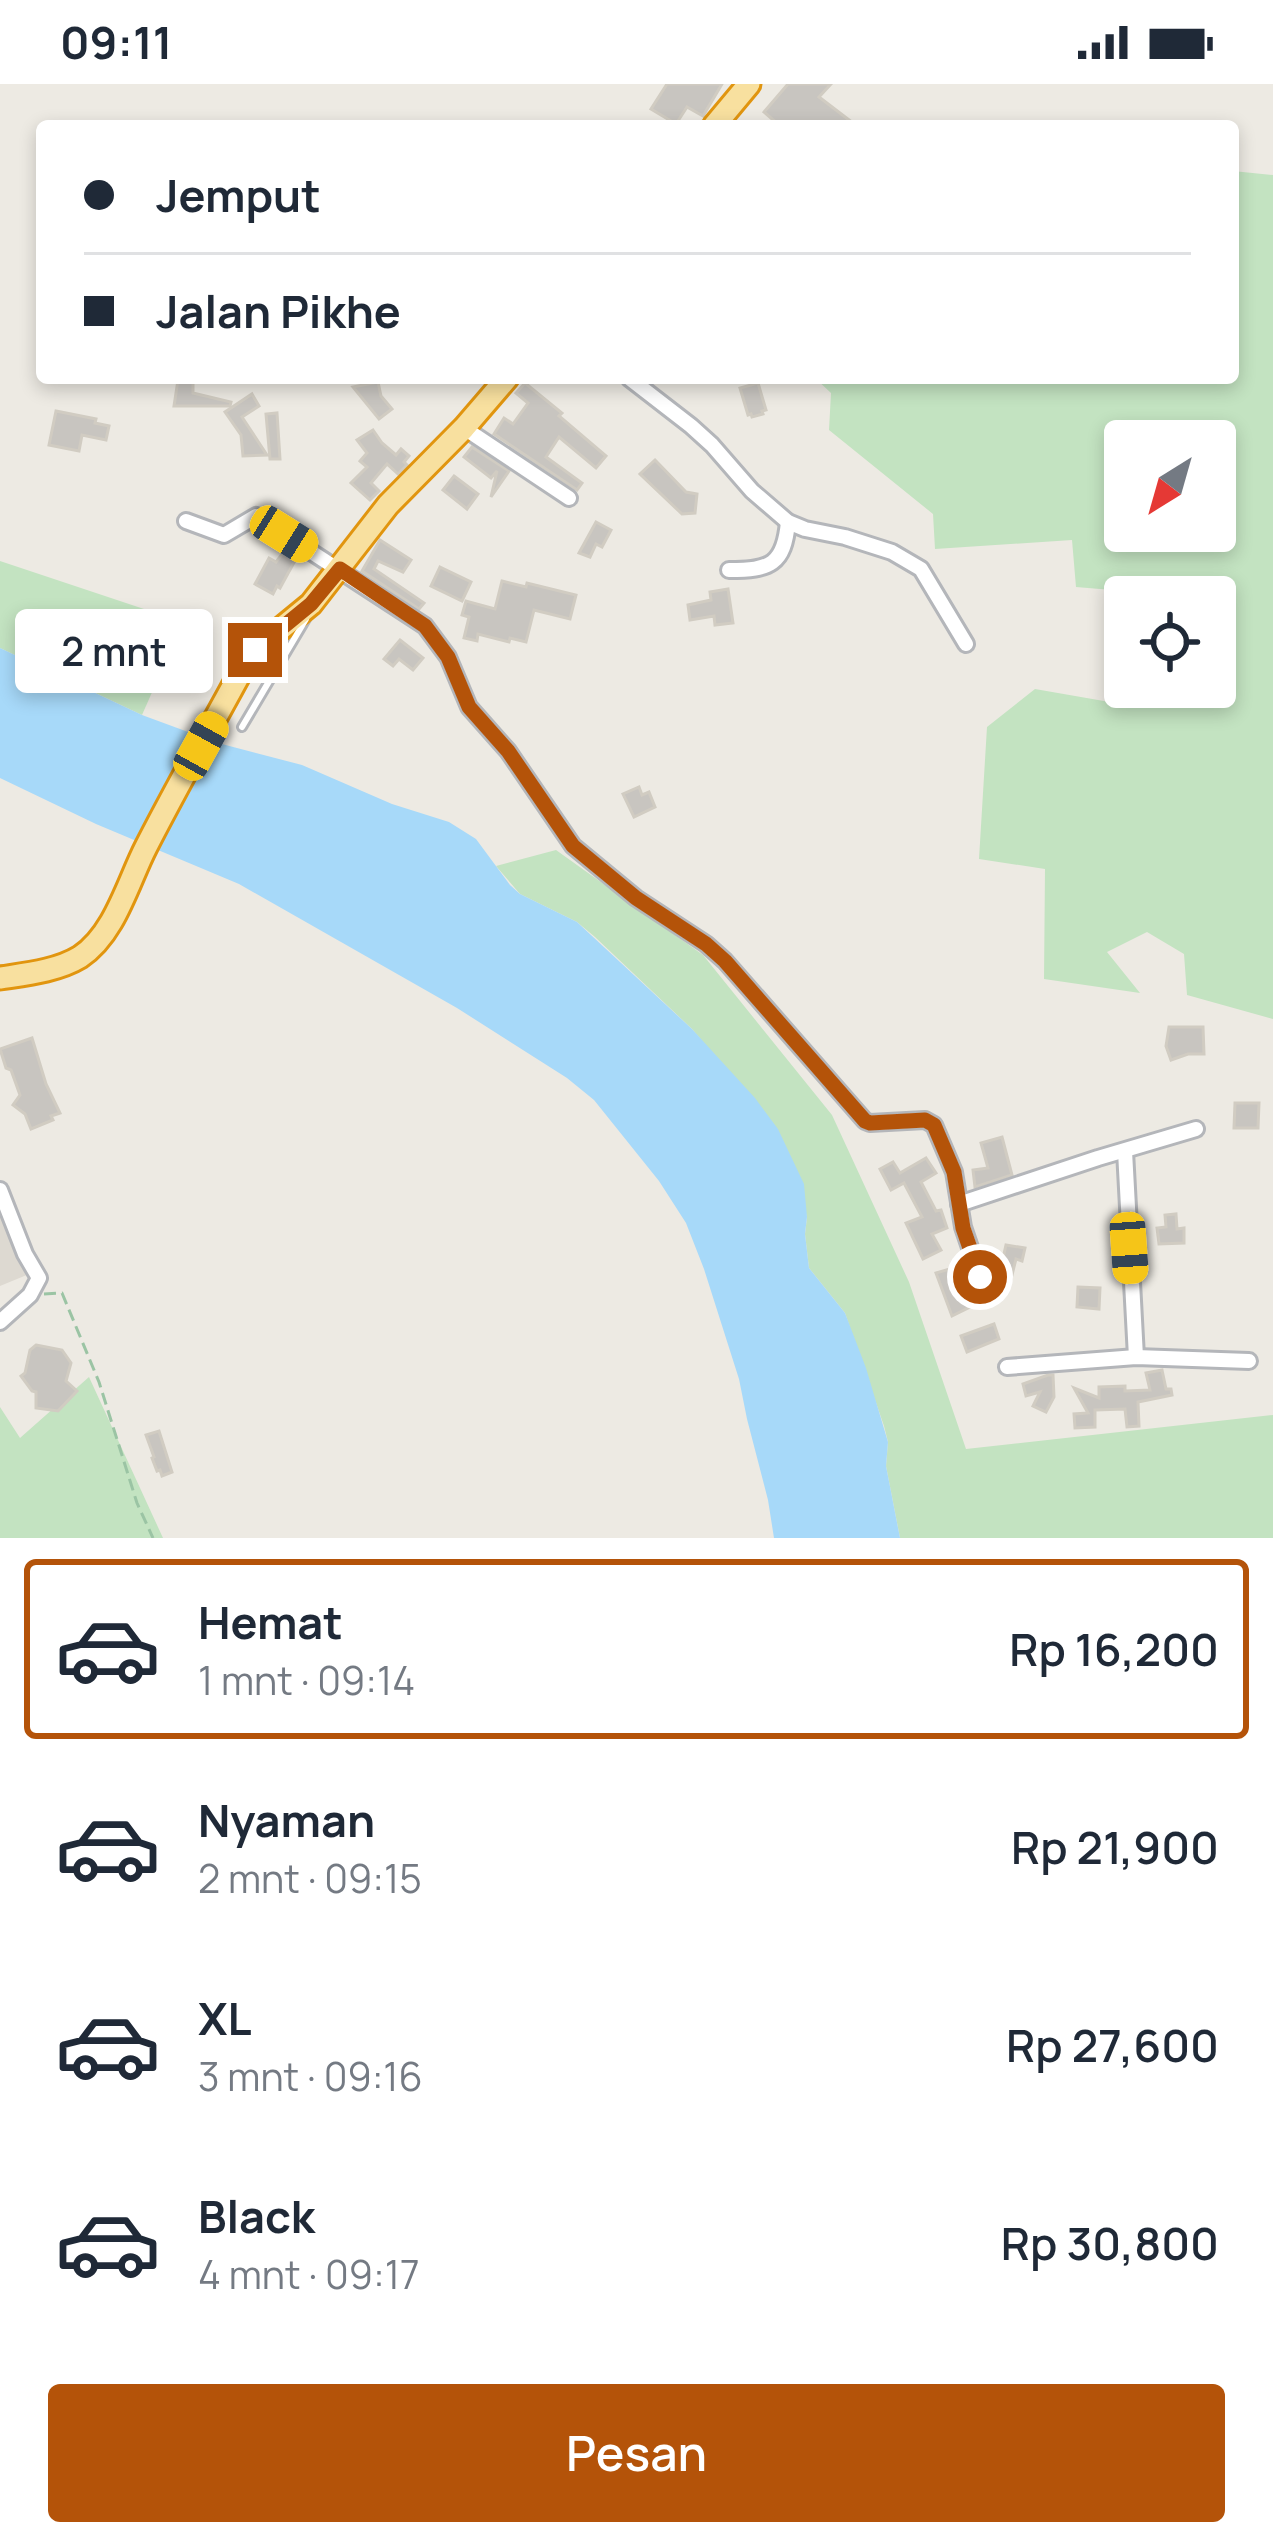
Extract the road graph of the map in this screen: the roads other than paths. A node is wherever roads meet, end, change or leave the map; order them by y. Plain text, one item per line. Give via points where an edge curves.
1 (748, 84) edge
2 (719, 120) edge
3 (503, 384) edge
4 (637, 384) edge
5 (464, 428) junction
6 (569, 498) dead end
7 (186, 521) dead end
8 (788, 521) junction
9 (340, 569) junction
10 (729, 570) dead end
11 (311, 604) junction
12 (966, 644) dead end
13 (242, 727) dead end
14 (0, 978) edge
15 (1196, 1129) dead end
16 (1125, 1151) junction
17 (0, 1190) edge
18 (959, 1204) junction
19 (980, 1277) dead end
20 (0, 1322) edge
21 (1136, 1357) junction
22 (1250, 1361) dead end
23 (1007, 1367) dead end

1 - 2 highway
3 - 5 highway
4 - 8 street
5 - 6 street
5 - 9 highway via 388,505
7 - 9 street via 224,536 256,516
8 - 10 street via 785,548 771,565
8 - 12 street via 892,552 920,569
9 - 11 highway
9 - 18 street via 425,626 469,707 573,846 725,961 865,1121 934,1125
11 - 13 lane
11 - 14 highway via 255,650 106,928 82,956
15 - 16 street
16 - 18 street
16 - 21 street
17 - 20 street via 39,1278
18 - 19 street
21 - 22 street
21 - 23 street

